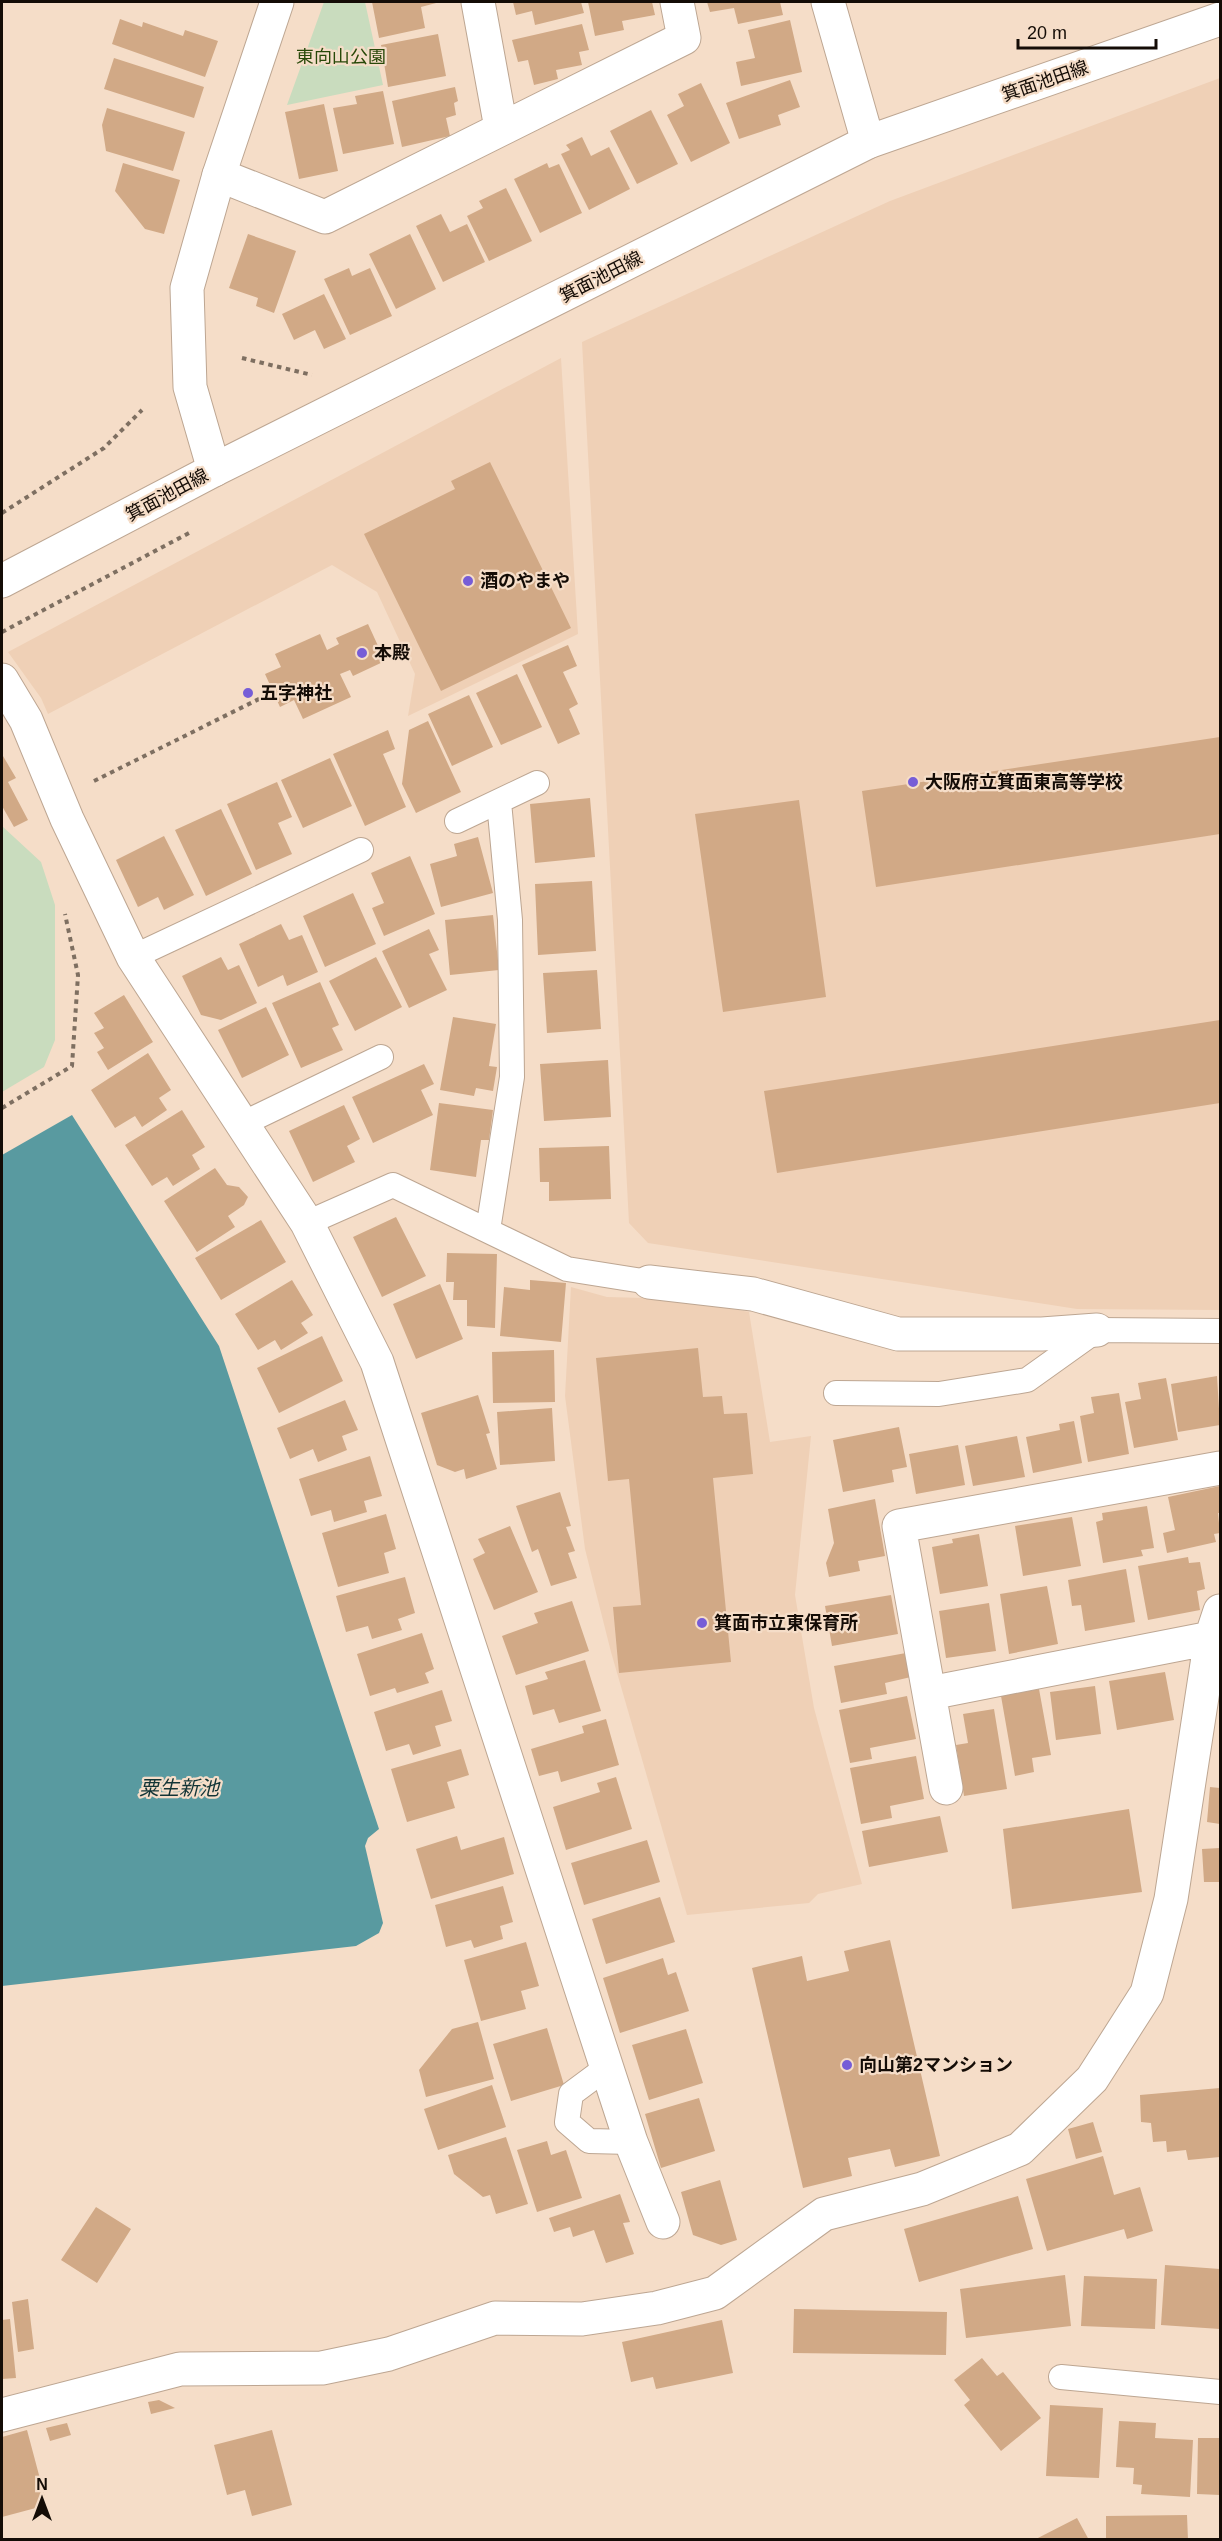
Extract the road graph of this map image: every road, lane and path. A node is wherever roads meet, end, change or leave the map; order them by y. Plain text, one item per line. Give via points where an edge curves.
1 (277, 2) edge
2 (477, 2) edge
3 (677, 2) edge
4 (828, 2) edge
5 (1221, 19) edge
6 (501, 128) junction
7 (868, 142) junction
8 (219, 175) junction
9 (242, 357) dead end
10 (319, 377) dead end
11 (142, 410) dead end
12 (214, 470) junction
13 (2, 513) edge
14 (2, 581) edge
15 (2, 680) edge
16 (265, 696) dead end
17 (107, 774) dead end
18 (537, 783) dead end
19 (499, 802) junction
20 (457, 821) dead end
21 (361, 850) dead end
22 (63, 906) dead end
23 (133, 957) junction
24 (381, 1057) dead end
25 (2, 1108) edge
26 (242, 1124) junction
27 (307, 1223) junction
28 (488, 1230) junction
29 (650, 1282) joint
30 (1097, 1330) junction
31 (1221, 1332) edge
32 (836, 1393) dead end
33 (1221, 1468) edge
34 (1216, 1625) edge
35 (930, 1692) junction
36 (945, 1788) dead end
37 (606, 2068) junction
38 (631, 2142) junction
39 (663, 2222) dead end
40 (1061, 2377) dead end
41 (1221, 2392) edge
42 (2, 2415) edge

1 - 8 street
2 - 6 street
3 - 6 street via 684,38
4 - 7 street
5 - 7 street, 箕面池田線
6 - 8 street via 326,217
7 - 12 street, 箕面池田線
8 - 12 street via 187,288 190,387
9 - 10 path
11 - 13 path via 104,448
12 - 14 street, 箕面池田線
15 - 23 street via 26,720 67,819
16 - 17 path
18 - 19 lane
19 - 20 lane
19 - 28 lane via 510,920 512,1077
21 - 23 lane
22 - 25 path via 78,975 72,1066
23 - 26 street
24 - 26 lane
26 - 27 street
27 - 28 lane via 393,1185
27 - 37 street via 377,1362
28 - 29 lane via 567,1269
29 - 30 street via 753,1294 898,1334
30 - 31 lane
30 - 32 lane via 1027,1380 939,1394
33 - 35 street via 899,1526
34 - 35 street
34 - 42 street via 1171,1899 1147,1993 1092,2079 1020,2149 922,2189 824,2214 715,2293 657,2308 582,2319 495,2319 390,2354 322,2368 180,2369
35 - 36 street
37 - 38 street
37 - 38 lane via 572,2094 567,2122 589,2141
38 - 39 street
40 - 41 lane

